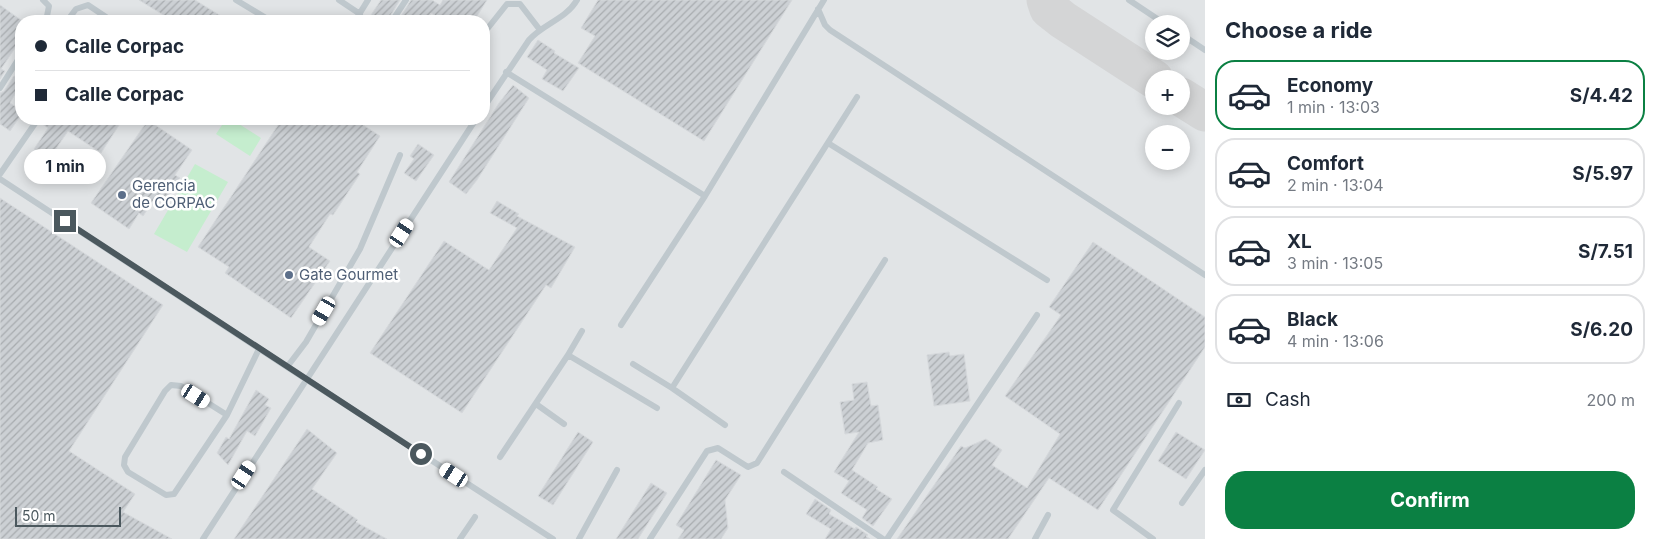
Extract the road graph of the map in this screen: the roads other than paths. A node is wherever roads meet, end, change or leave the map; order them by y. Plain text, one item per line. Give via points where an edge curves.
1 (43, 0) edge
2 (236, 0) edge
3 (339, 0) edge
4 (368, 0) edge
5 (406, 0) edge
6 (577, 0) edge
7 (824, 0) edge
8 (1129, 0) edge
9 (818, 9) junction
10 (360, 14) joint
11 (47, 15) edge
12 (72, 15) edge
13 (103, 15) edge
14 (261, 15) edge
15 (396, 15) edge
16 (1152, 15) edge
17 (490, 24) edge
18 (540, 30) junction
19 (1190, 40) edge
20 (1205, 50) edge
21 (15, 64) edge
22 (506, 72) junction
23 (0, 88) edge
24 (490, 97) edge
25 (857, 98) dead end
26 (33, 125) edge
27 (472, 125) edge
28 (828, 143) junction
29 (400, 156) dead end
30 (0, 174) edge
31 (0, 179) edge
32 (705, 196) junction
33 (885, 260) dead end
34 (1205, 275) edge
35 (1047, 280) dead end
36 (1037, 315) dead end
37 (621, 325) dead end
38 (582, 331) dead end
39 (259, 349) junction
40 (568, 355) junction
41 (633, 364) dead end
42 (287, 367) junction
43 (306, 380) junction
44 (672, 388) junction
45 (1179, 403) dead end
46 (536, 404) junction
47 (657, 408) dead end
48 (227, 415) junction
49 (564, 424) dead end
50 (725, 425) dead end
51 (500, 457) dead end
52 (617, 470) dead end
53 (1205, 470) edge
54 (784, 472) dead end
55 (1182, 503) dead end
56 (1048, 515) dead end
57 (475, 518) dead end
58 (203, 539) edge
59 (460, 539) edge
60 (553, 539) edge
61 (579, 539) edge
62 (650, 539) edge
63 (883, 539) edge
64 (887, 539) edge
65 (1035, 539) edge
66 (1153, 539) edge

1 - 11 lane via 49,6
2 - 14 lane
3 - 10 lane
4 - 10 lane
5 - 15 lane
6 - 18 lane
7 - 9 lane
8 - 16 lane
9 - 32 lane
9 - 34 lane via 830,30
12 - 13 lane via 76,9 88,5
17 - 18 lane via 507,4 520,4
18 - 22 lane
19 - 20 lane
21 - 23 lane
22 - 24 lane
22 - 32 lane
25 - 28 lane
26 - 30 lane
27 - 43 lane
28 - 35 lane
28 - 44 lane
29 - 42 lane via 360,249 306,342
31 - 39 lane
32 - 37 lane
33 - 62 lane via 758,463 745,466 718,448 707,451
36 - 64 lane
38 - 40 lane
39 - 42 lane
39 - 48 lane
40 - 46 lane
40 - 47 lane
41 - 44 lane
42 - 43 lane
43 - 58 lane
43 - 60 lane
44 - 50 lane
45 - 66 lane via 1113,510
46 - 49 lane
46 - 51 lane
48 - 48 lane via 174,494 166,494 128,472 124,465 125,457 165,391 172,385 181,386
52 - 61 lane
53 - 55 lane
54 - 63 lane
56 - 65 lane
57 - 59 lane

